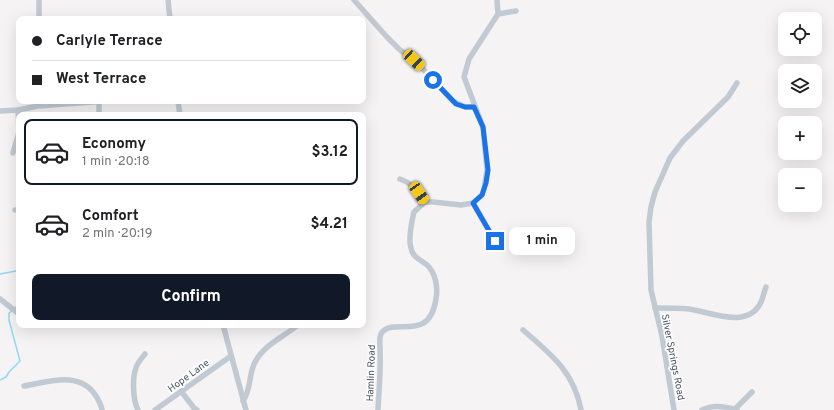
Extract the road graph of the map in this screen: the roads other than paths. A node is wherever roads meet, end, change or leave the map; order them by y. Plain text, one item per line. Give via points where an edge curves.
1 (39, 0) edge
2 (168, 0) edge
3 (354, 0) edge
4 (497, 0) edge
5 (516, 11) dead end
6 (498, 14) junction
7 (39, 16) edge
8 (170, 16) edge
9 (737, 83) dead end
10 (35, 104) edge
11 (474, 107) junction
12 (18, 110) joint
13 (0, 111) edge
14 (16, 142) edge
15 (13, 153) dead end
16 (400, 179) dead end
17 (425, 202) junction
18 (473, 203) junction
19 (495, 241) dead end
20 (766, 287) dead end
21 (0, 299) edge
22 (655, 308) junction
23 (16, 311) edge
24 (224, 328) edge
25 (294, 328) edge
26 (523, 330) dead end
27 (145, 354) dead end
28 (231, 356) junction
29 (24, 386) dead end
30 (182, 391) junction
31 (752, 392) dead end
32 (244, 401) junction
33 (581, 407) edge
34 (102, 410) edge
35 (138, 410) edge
36 (155, 410) edge
37 (197, 410) edge
38 (246, 410) edge
39 (378, 410) edge
40 (674, 410) edge
41 (702, 410) edge
42 (736, 410) edge

1 - 7 street
2 - 8 street
3 - 11 street via 386,36 414,60 453,101 465,107
4 - 6 street
5 - 6 street
6 - 11 street via 469,59 464,77
9 - 22 street, Silver Springs Road via 728,97 683,141 670,158 655,192 649,222 651,290
10 - 12 street
11 - 18 street via 483,127 488,170 482,195
12 - 13 street
14 - 15 street
16 - 17 street via 414,186
17 - 18 street via 461,206
17 - 39 street, Hamlin Road via 414,212 410,244 416,258 427,265 435,277 437,288 434,309 425,324 390,328 380,336
18 - 19 street
20 - 22 street via 761,303 747,316 732,318 689,309
21 - 23 street
22 - 40 street, Silver Springs Road
24 - 28 street
25 - 32 street via 261,352 252,370 248,395
26 - 33 street via 557,360 577,393
27 - 35 street via 136,368 134,385 135,404
28 - 30 street, Hope Lane
28 - 32 street
29 - 34 street via 64,379 73,380 88,385 94,391
30 - 36 street, Hope Lane
30 - 37 street
31 - 42 street
32 - 38 street
41 - 42 street via 716,406

